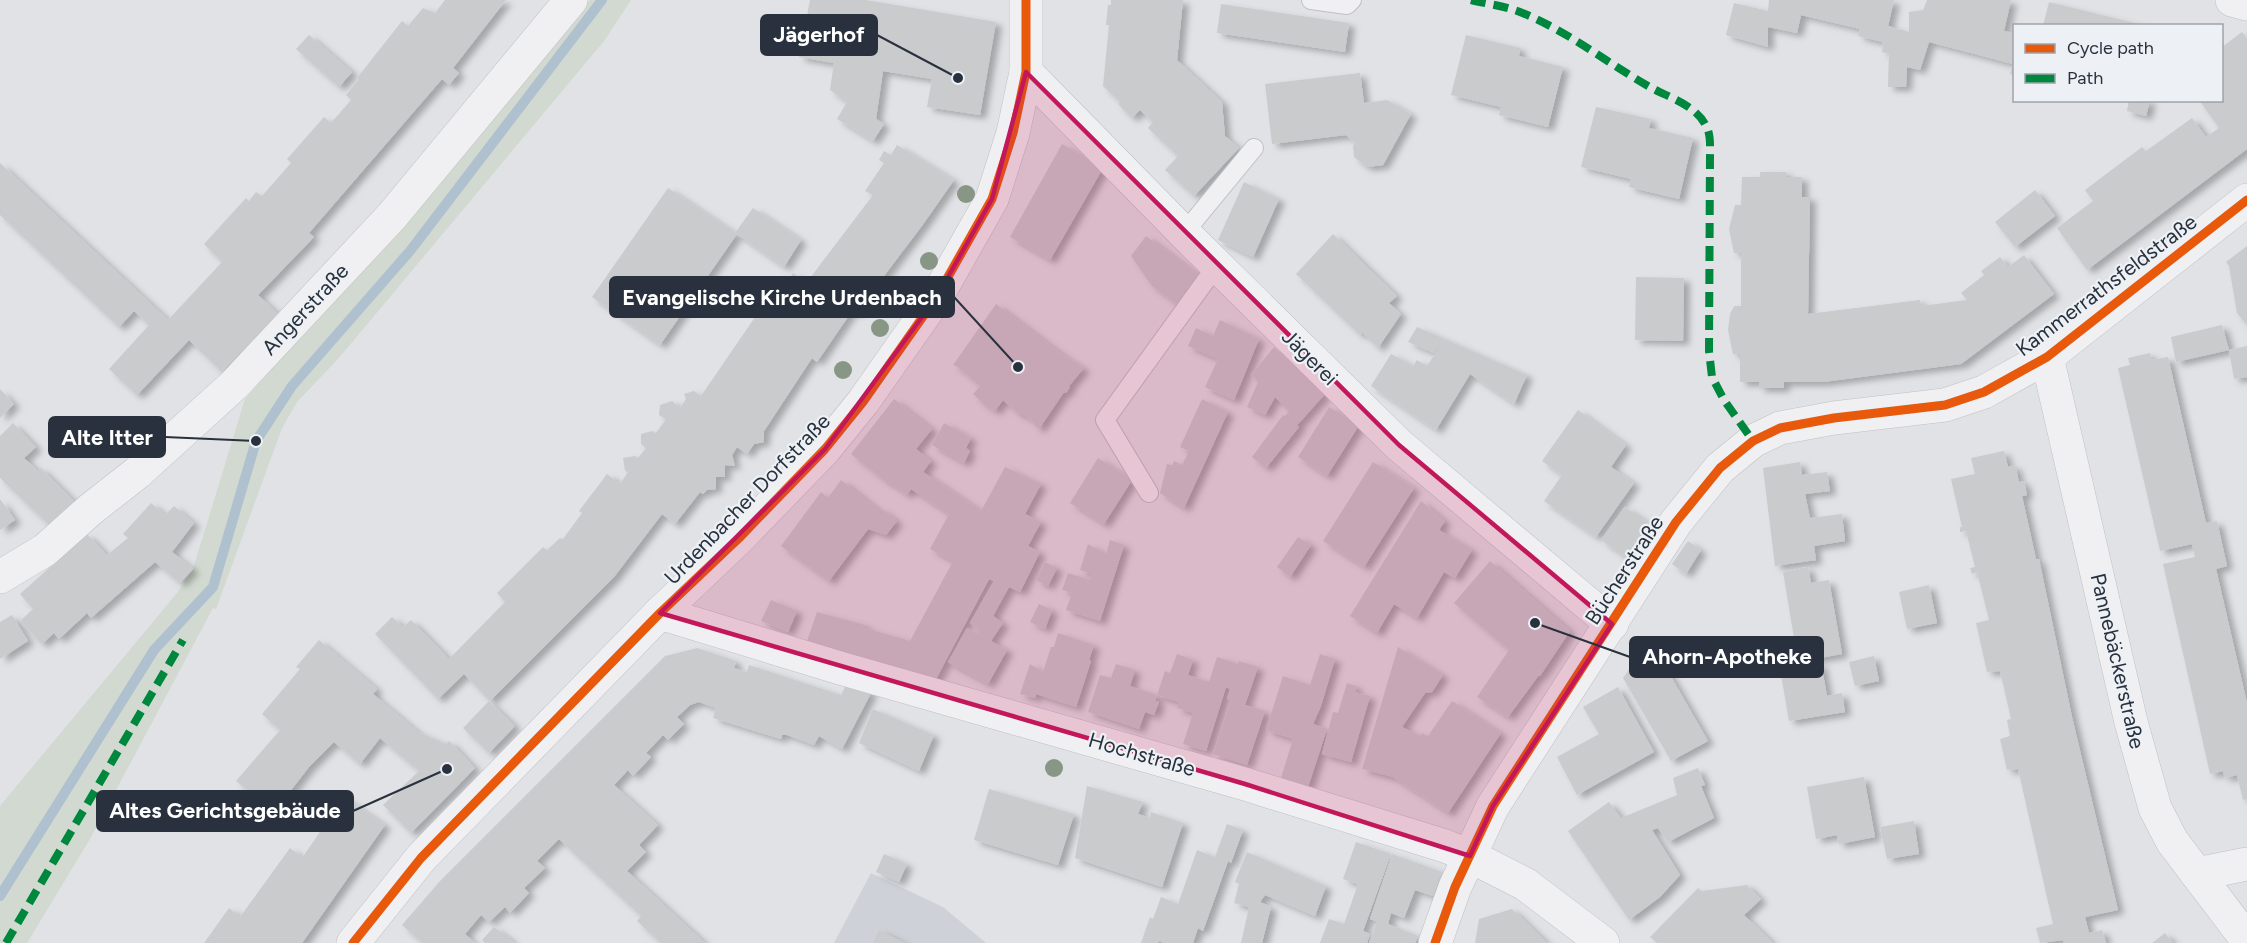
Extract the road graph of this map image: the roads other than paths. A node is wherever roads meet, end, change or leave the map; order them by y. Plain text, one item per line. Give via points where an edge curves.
1 (571, 0) edge
2 (1026, 0) edge
3 (1311, 0) edge
4 (1352, 0) edge
5 (2232, 0) edge
6 (2247, 4) edge
7 (1026, 72) junction
8 (1254, 148) dead end
9 (2247, 200) edge
10 (1184, 233) junction
11 (1216, 265) junction
12 (2047, 357) junction
13 (1984, 392) joint
14 (1149, 493) dead end
15 (0, 577) edge
16 (660, 614) junction
17 (1612, 624) junction
18 (1470, 856) junction
19 (2247, 864) edge
20 (2197, 874) junction
21 (2247, 940) edge
22 (353, 943) edge
23 (1435, 943) edge
24 (1602, 943) edge

1 - 15 street, Angerstraße via 392,216 235,384 138,473 45,550
2 - 7 street, Urdenbacher Dorfstraße
3 - 4 lane via 1347,5
5 - 6 street
7 - 10 street, Jägerei
7 - 16 street, Urdenbacher Dorfstraße via 1013,133 992,199 936,298 825,449
8 - 10 lane
9 - 12 street, Kammerrathsfeldstraße
10 - 11 street, Jägerei
11 - 14 lane via 1105,420
11 - 17 street, Jägerei via 1399,445
12 - 13 street, Kammerrathsfeldstraße
12 - 20 street, Pannebäckerstraße via 2131,723 2155,808 2172,841
13 - 17 street, Bücherstraße via 1945,405 1780,428 1753,441 1720,468 1676,522
16 - 18 street, Hochstraße via 1245,784
16 - 22 street, Urdenbacher Dorfstraße via 421,858
17 - 18 street, Bücherstraße via 1493,806
18 - 23 street, Bücherstraße
18 - 24 street, Hochstraße via 1526,884
19 - 20 street
20 - 21 street, Pannebäckerstraße

